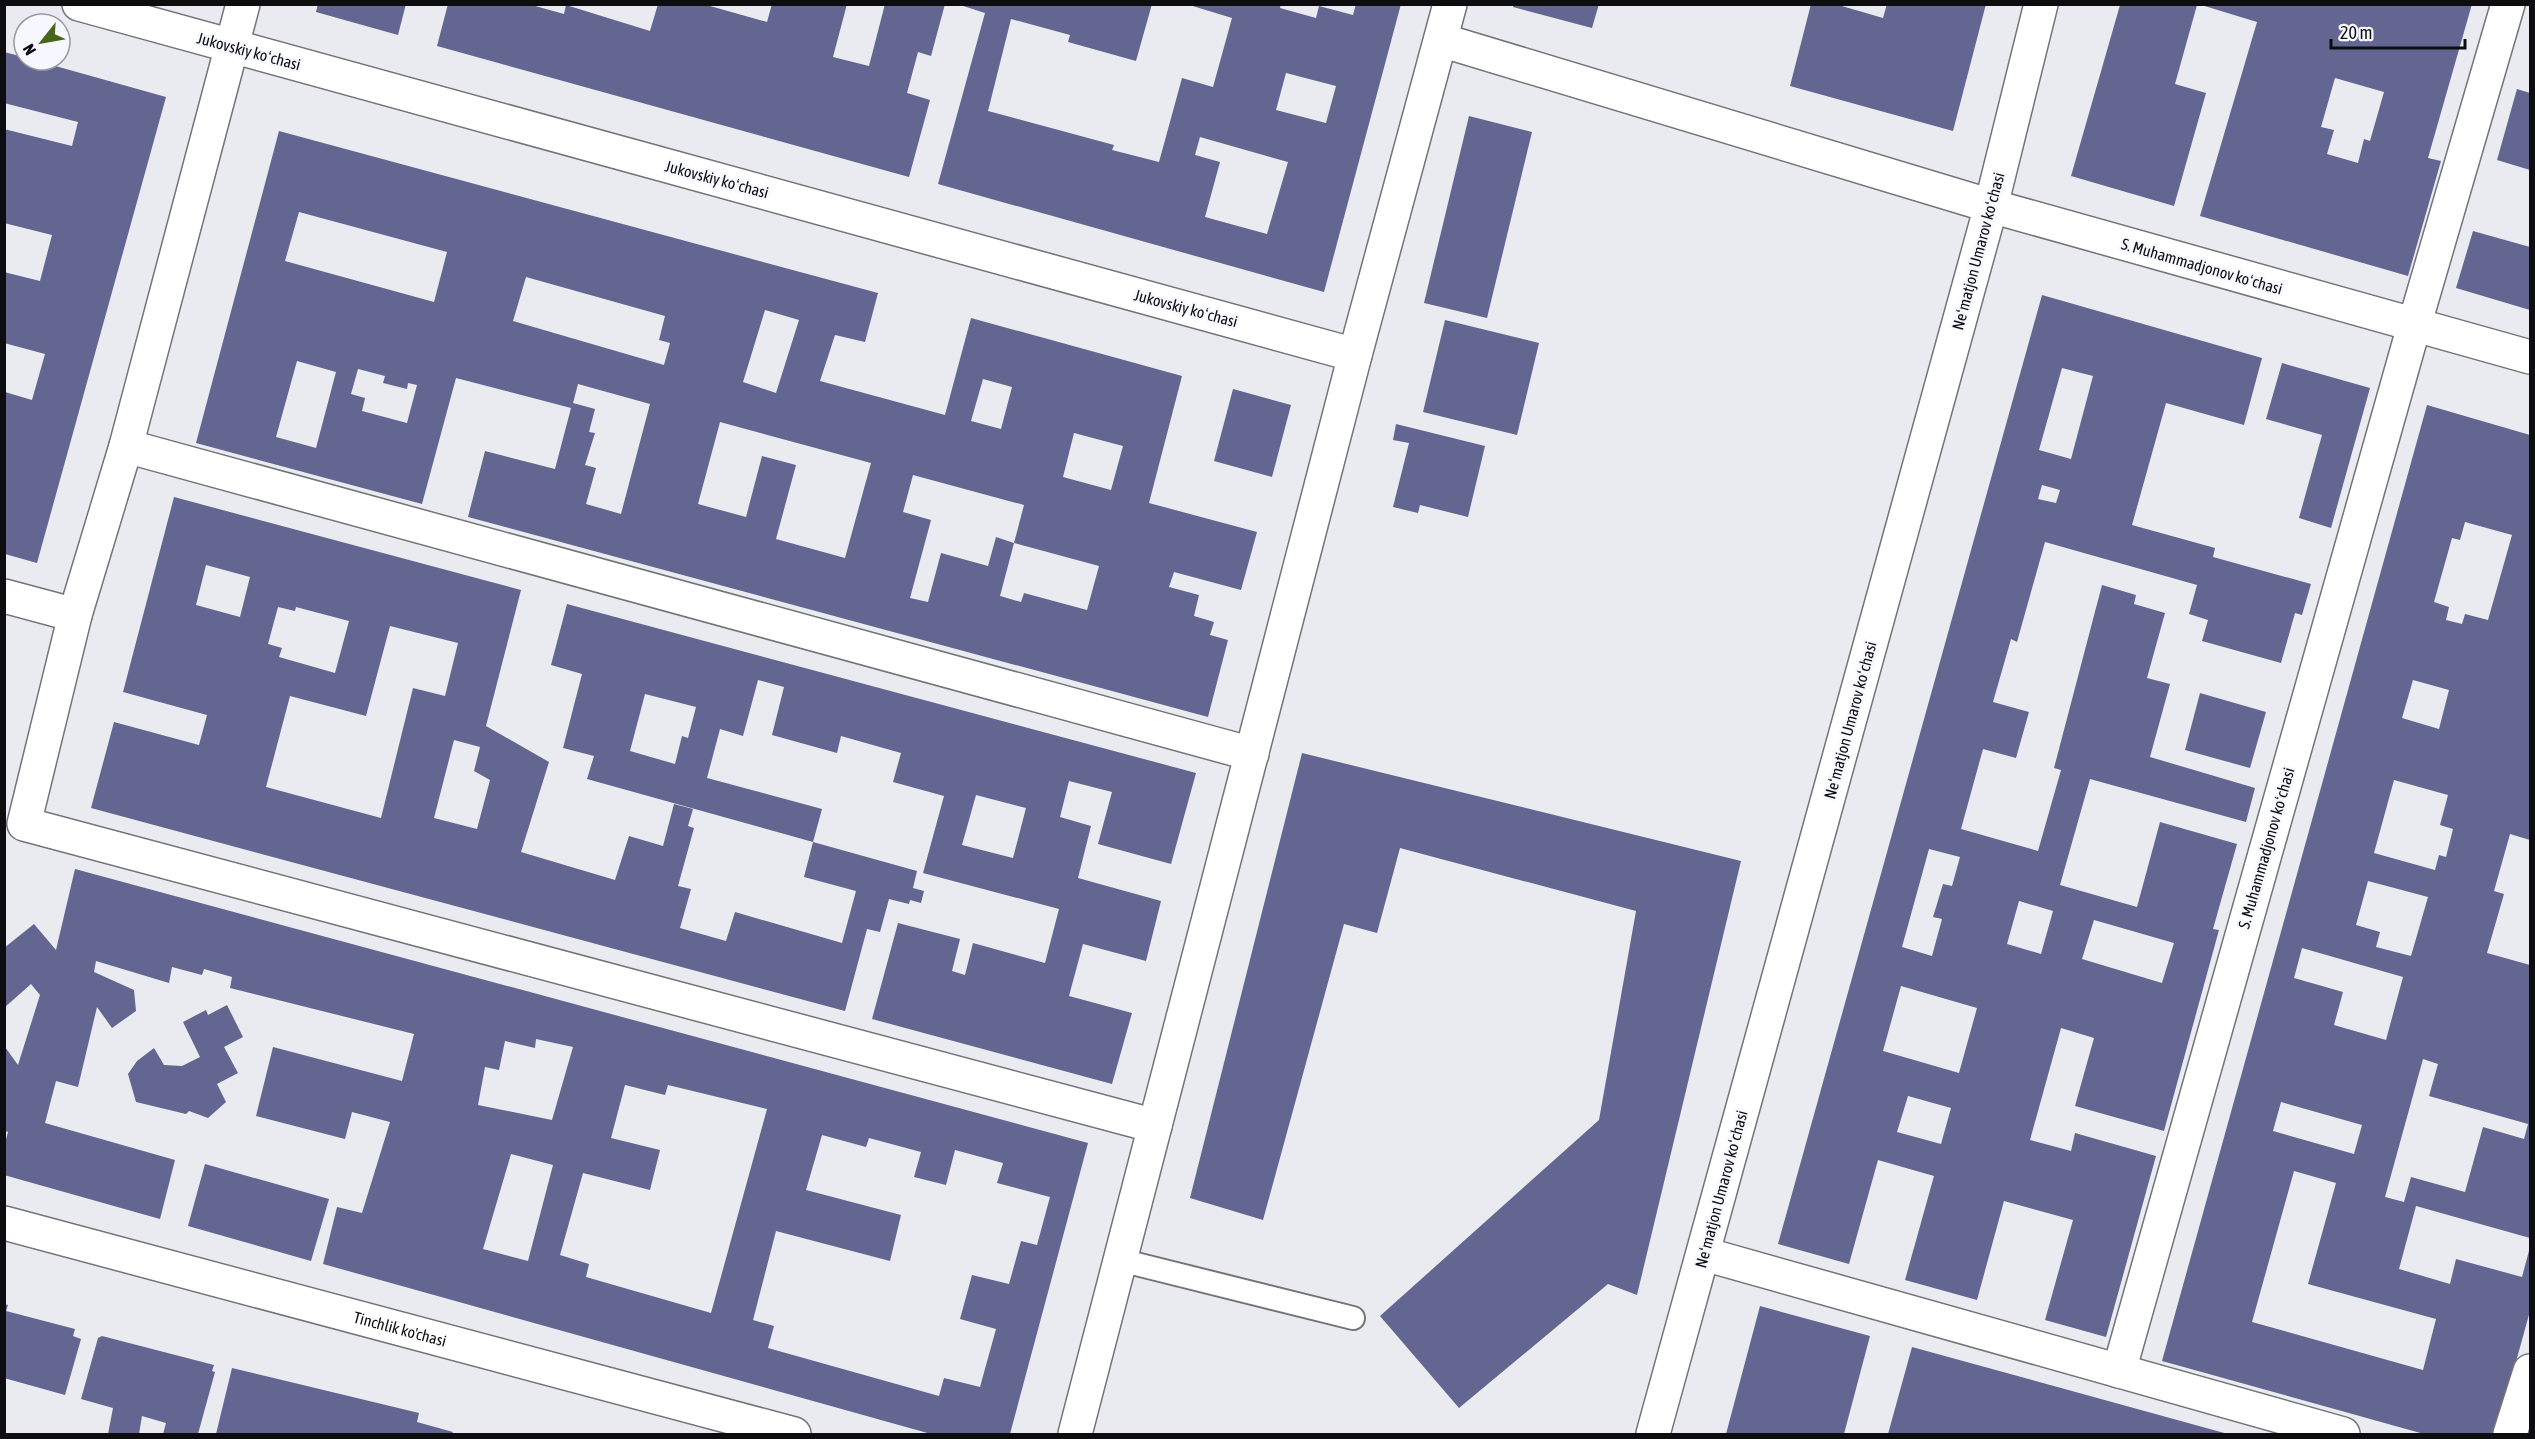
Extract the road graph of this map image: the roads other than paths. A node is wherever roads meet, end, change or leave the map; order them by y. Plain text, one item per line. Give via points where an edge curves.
1 (79, 4) edge
2 (243, 4) edge
3 (1450, 4) edge
4 (2041, 4) edge
5 (2508, 4) edge
6 (1441, 40) junction
7 (230, 45) junction
8 (1991, 206) junction
9 (2414, 326) junction
10 (1355, 355) junction
11 (2530, 357) edge
12 (126, 446) junction
13 (4, 596) edge
14 (75, 615) junction
15 (1251, 754) junction
16 (1155, 1125) junction
17 (4, 1223) edge
18 (1704, 1254) junction
19 (1120, 1260) junction
20 (1353, 1318) dead end
21 (2119, 1371) junction
22 (2530, 1371) edge
23 (794, 1434) edge
24 (1075, 1434) edge
25 (1653, 1434) edge
26 (2343, 1434) edge
27 (2510, 1434) edge

1 - 7 street, Jukovskiy koʻchasi
2 - 7 street
3 - 6 street
4 - 8 street, Neʻmatjon Umarov koʻchasi
5 - 9 street
6 - 8 street, S. Muhammadjonov koʻchasi
6 - 10 street
7 - 10 street, Jukovskiy koʻchasi
7 - 12 street
8 - 9 street, S. Muhammadjonov koʻchasi
8 - 18 street, Neʻmatjon Umarov koʻchasi
9 - 11 street, S. Muhammadjonov koʻchasi
9 - 21 street, S. Muhammadjonov koʻchasi
10 - 15 street
12 - 14 street
12 - 15 street
13 - 14 street
14 - 16 street via 24,824
15 - 16 street
16 - 19 street
17 - 23 street, Tinchlik ko'chasi
18 - 21 street
18 - 25 street, Neʻmatjon Umarov koʻchasi
19 - 20 lane
19 - 24 street
21 - 26 street
22 - 27 street

